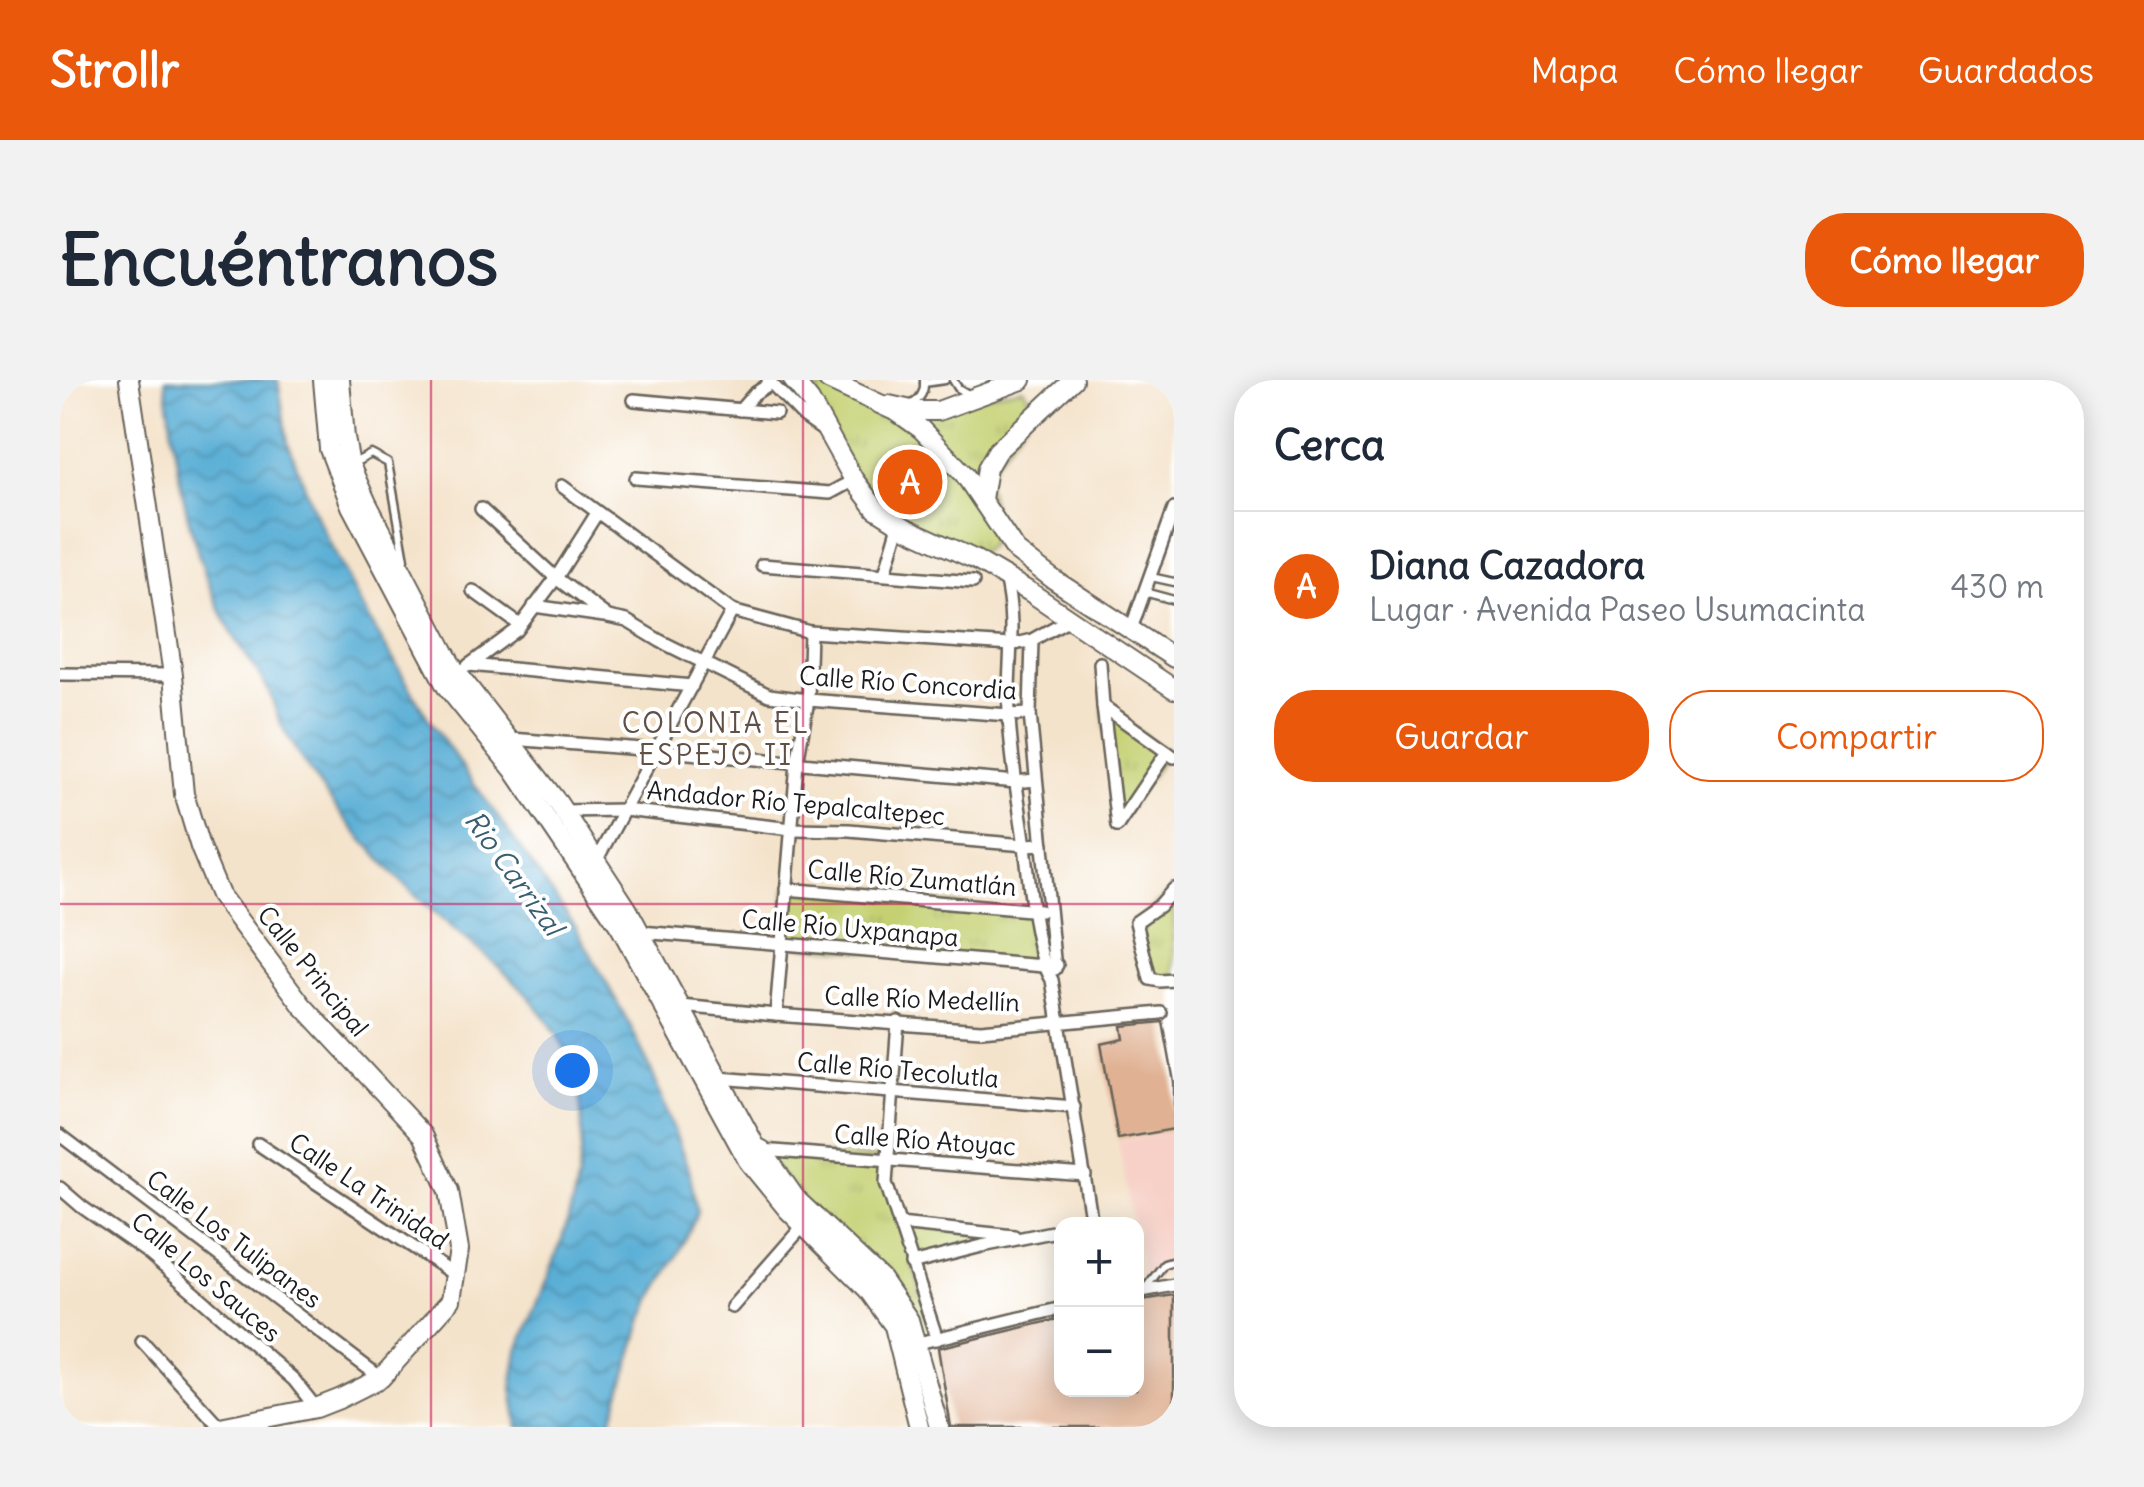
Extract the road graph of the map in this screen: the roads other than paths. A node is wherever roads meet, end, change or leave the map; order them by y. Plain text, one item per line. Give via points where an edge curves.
1 (129, 380) edge
2 (323, 380) edge
3 (340, 380) edge
4 (793, 380) edge
5 (945, 380) edge
6 (952, 380) edge
7 (1073, 380) edge
8 (924, 381) edge
9 (769, 382) edge
10 (1015, 382) edge
11 (837, 383) edge
12 (974, 397) junction
13 (634, 400) dead end
14 (875, 401) junction
15 (812, 404) junction
16 (906, 409) junction
17 (740, 410) junction
18 (776, 413) dead end
19 (1030, 418) junction
20 (829, 434) junction
21 (344, 467) junction
22 (636, 478) dead end
23 (854, 480) junction
24 (562, 486) dead end
25 (980, 496) junction
26 (481, 509) dead end
27 (597, 512) junction
28 (1172, 515) edge
29 (994, 519) junction
30 (899, 524) junction
31 (1172, 541) edge
32 (964, 554) junction
33 (762, 565) dead end
34 (885, 573) junction
35 (1150, 576) junction
36 (556, 578) junction
37 (1005, 578) junction
38 (973, 582) dead end
39 (1174, 582) edge
40 (409, 584) junction
41 (473, 591) dead end
42 (1144, 592) junction
43 (1174, 600) edge
44 (534, 606) junction
45 (732, 610) junction
46 (608, 617) junction
47 (1071, 618) junction
48 (520, 625) junction
49 (1131, 629) junction
50 (810, 632) junction
51 (1032, 640) junction
52 (1011, 645) junction
53 (1174, 658) edge
54 (704, 662) junction
55 (1100, 663) dead end
56 (463, 670) junction
57 (60, 674) edge
58 (173, 675) junction
59 (692, 686) junction
60 (1174, 689) edge
61 (808, 700) junction
62 (1103, 706) junction
63 (1030, 714) junction
64 (1009, 715) junction
65 (510, 739) junction
66 (655, 750) junction
67 (1170, 754) edge
68 (796, 763) junction
69 (1036, 780) junction
70 (1016, 782) junction
71 (624, 810) junction
72 (562, 811) junction
73 (792, 829) junction
74 (1042, 844) junction
75 (1025, 846) junction
76 (596, 861) junction
77 (786, 888) junction
78 (1174, 889) edge
79 (1051, 911) junction
80 (1034, 912) junction
81 (640, 932) junction
82 (780, 944) junction
83 (1050, 966) junction
84 (1174, 980) edge
85 (681, 1006) junction
86 (1161, 1013) dead end
87 (776, 1016) junction
88 (898, 1022) junction
89 (1060, 1024) junction
90 (719, 1078) junction
91 (894, 1093) junction
92 (1074, 1107) junction
93 (60, 1135) edge
94 (258, 1144) dead end
95 (762, 1150) junction
96 (888, 1159) junction
97 (1085, 1175) junction
98 (60, 1188) edge
99 (1089, 1217) edge
100 (898, 1224) junction
101 (803, 1226) junction
102 (1054, 1232) edge
103 (1028, 1237) junction
104 (1174, 1260) edge
105 (911, 1264) junction
106 (455, 1276) junction
107 (1174, 1284) edge
108 (1144, 1286) edge
109 (1144, 1290) edge
110 (732, 1307) dead end
111 (1054, 1310) edge
112 (937, 1339) junction
113 (142, 1341) dead end
114 (908, 1345) junction
115 (381, 1378) junction
116 (316, 1408) junction
117 (220, 1427) edge
118 (920, 1427) edge
119 (939, 1427) edge

1 - 58 main road, Calle Principal
2 - 21 main road via 330,449
3 - 21 main road
4 - 15 main road
5 - 8 lane
6 - 12 lane
7 - 19 main road
8 - 16 lane via 920,399
9 - 17 street
9 - 20 street
10 - 12 main road
10 - 19 main road via 1030,396
11 - 14 main road
11 - 15 main road via 823,386
12 - 16 main road via 938,412
13 - 17 street
14 - 16 main road
14 - 25 main road via 921,429
15 - 20 main road
17 - 18 street
19 - 25 main road via 994,456
20 - 23 main road
21 - 40 main road
21 - 40 lane via 371,454 388,464
21 - 101 main road via 351,506 446,686 513,769 620,928 748,1161
22 - 23 street via 830,492
23 - 30 main road via 871,505
24 - 27 street
25 - 29 main road
26 - 36 street, Calle Río Concordia
27 - 36 street
27 - 45 street
28 - 31 lane
28 - 35 street
29 - 32 main road via 990,546
29 - 49 main road via 1023,557
30 - 32 main road
30 - 34 street
32 - 37 main road
33 - 34 street
34 - 38 street
35 - 39 lane
35 - 42 street
36 - 44 street
36 - 46 street, Calle Río Concordia
37 - 47 main road
37 - 52 street
40 - 56 main road
41 - 48 street
42 - 43 lane
42 - 49 street
44 - 46 street
44 - 48 street
45 - 50 street
45 - 54 street
46 - 54 street, Calle Río Concordia
47 - 51 street
47 - 60 main road
48 - 56 street
49 - 53 main road
50 - 52 street
50 - 61 street
51 - 52 street
51 - 63 street
52 - 64 street
54 - 59 street
54 - 61 street, Calle Río Concordia via 769,695
55 - 62 street
56 - 59 street
56 - 65 main road
57 - 58 street
58 - 106 main road, Calle Principal via 184,794 220,896 302,1005 423,1136 449,1190
59 - 66 street
61 - 64 street, Calle Río Concordia
61 - 68 street
62 - 67 street
62 - 67 street via 1117,826
63 - 64 street, Calle Río Concordia
63 - 69 street
64 - 70 street
65 - 66 street
65 - 72 main road
66 - 68 street
66 - 71 street
68 - 70 street
68 - 73 street
69 - 70 street
69 - 74 street
70 - 75 street
71 - 72 street, Andador Río Tepalcaltepec
71 - 73 street, Andador Río Tepalcaltepec
71 - 76 street
72 - 76 main road
73 - 75 street, Andador Río Tepalcaltepec
73 - 77 street
74 - 75 street, Andador Río Tepalcaltepec
74 - 79 street
75 - 80 street
76 - 81 main road
77 - 80 street, Calle Río Zumatlán
77 - 82 street
78 - 84 street via 1136,922 1150,979
79 - 80 street, Calle Río Zumatlán
79 - 83 street
80 - 83 street
81 - 82 street, Calle Río Uxpanapa
81 - 85 main road
82 - 83 street, Calle Río Uxpanapa
82 - 87 street
83 - 89 street
85 - 87 street, Calle Río Medellín
85 - 90 main road
86 - 89 street, Calle Río Medellín
87 - 88 street, Calle Río Medellín
88 - 89 street, Calle Río Medellín via 981,1030
88 - 91 street
89 - 92 street
90 - 91 street, Calle Río Tecolutla
90 - 95 main road
91 - 92 street, Calle Río Tecolutla
91 - 96 street
92 - 97 street
93 - 115 street, Calle Los Tulipanes
94 - 106 street, Calle La Trinidad
95 - 96 street, Calle Río Atoyac
95 - 114 main road via 796,1199 881,1279 908,1320
96 - 97 street, Calle Río Atoyac
96 - 100 street via 886,1184
97 - 99 street
98 - 116 street, Calle Los Sauces via 196,1294 294,1380
100 - 103 street
100 - 105 street
101 - 110 street
101 - 114 main road via 868,1290
102 - 103 street
103 - 105 street
104 - 108 lane
105 - 112 street
106 - 115 main road, Calle Principal via 452,1300
107 - 109 street
111 - 112 street
112 - 114 street
113 - 117 street
114 - 118 main road
114 - 119 main road
115 - 116 main road, Calle Principal
116 - 117 main road, Calle Principal

